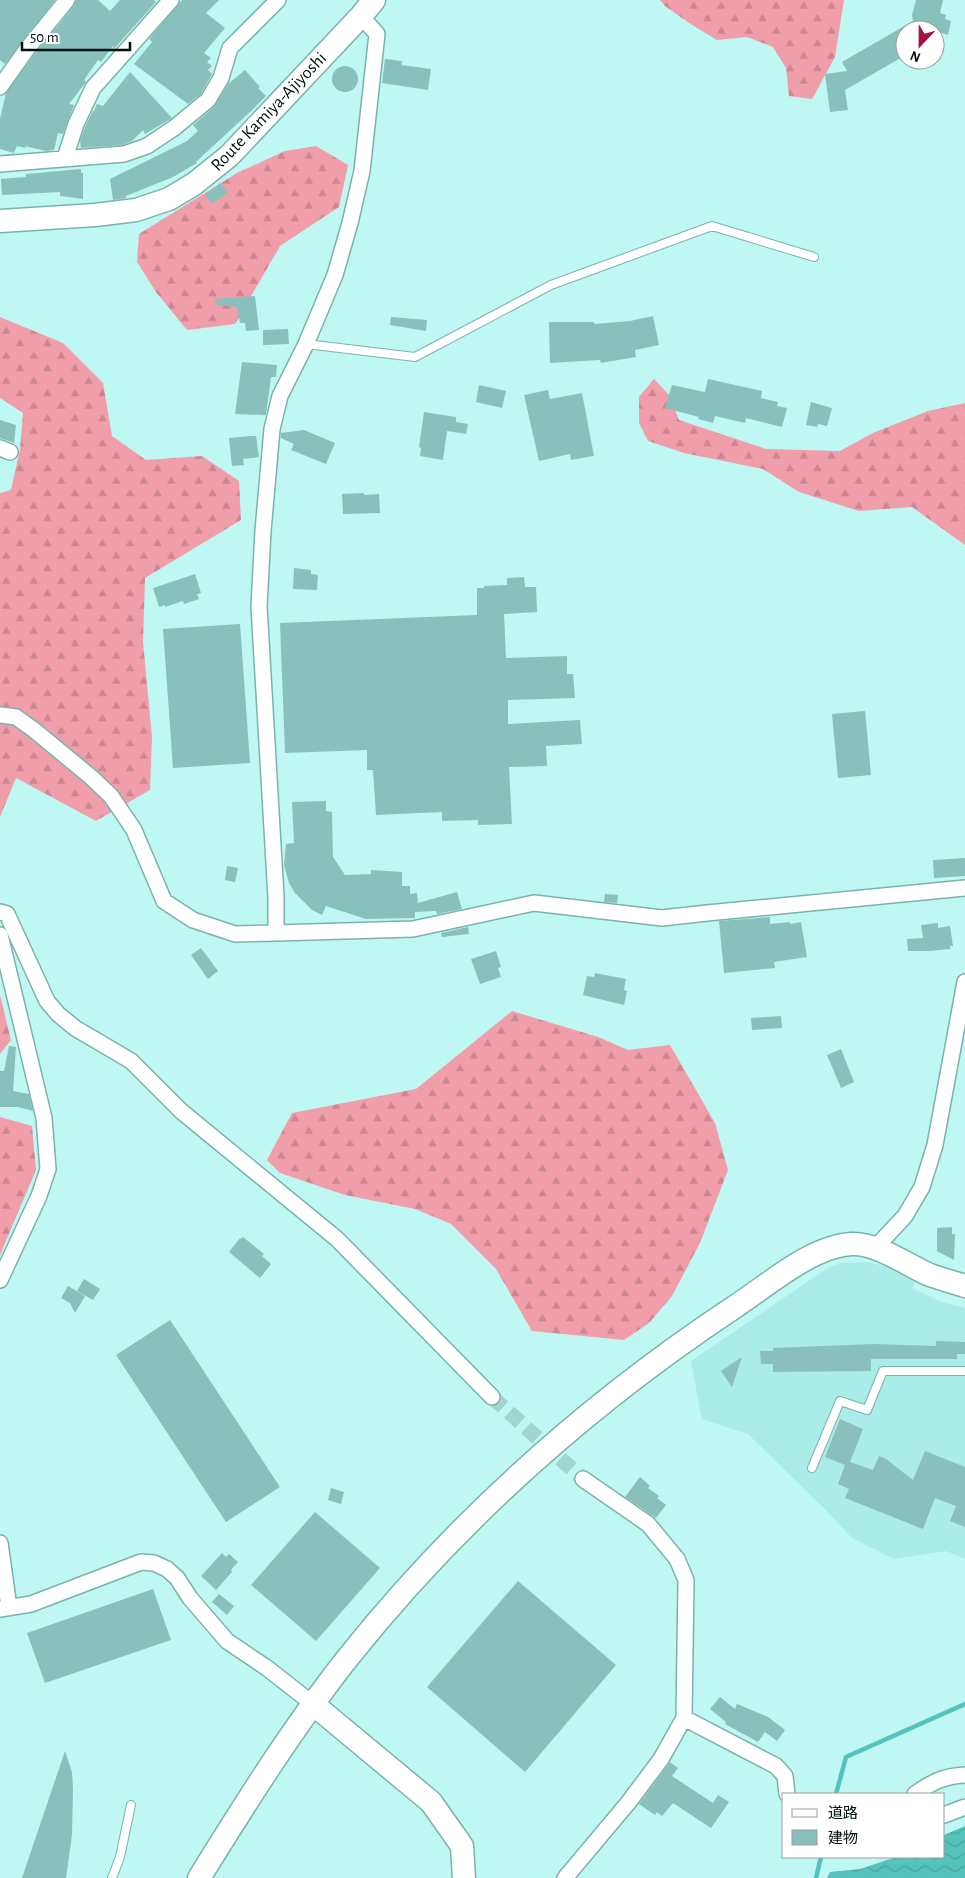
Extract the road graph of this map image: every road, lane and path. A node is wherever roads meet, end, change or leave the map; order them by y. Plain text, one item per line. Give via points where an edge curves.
1 (67, 0) edge
2 (171, 0) edge
3 (278, 0) edge
4 (368, 8) edge
5 (0, 87) edge
6 (65, 158) junction
7 (0, 164) edge
8 (0, 222) edge
9 (814, 257) dead end
10 (306, 344) junction
11 (0, 715) edge
12 (965, 888) edge
13 (0, 912) edge
14 (276, 933) junction
15 (0, 935) edge
16 (965, 982) edge
17 (875, 1248) junction
18 (0, 1280) edge
19 (965, 1286) edge
20 (965, 1371) edge
21 (492, 1397) tunnel mouth
22 (812, 1468) dead end
23 (583, 1480) tunnel mouth
24 (0, 1543) edge
25 (4, 1608) edge
26 (312, 1704) junction
27 (684, 1718) junction
28 (965, 1775) edge
29 (787, 1793) edge
30 (916, 1793) edge
31 (131, 1805) dead end
32 (965, 1806) edge
33 (945, 1815) edge
34 (112, 1878) edge
35 (199, 1878) edge
36 (464, 1878) edge
37 (565, 1878) edge

1 - 5 street
2 - 6 street via 93,88
3 - 6 street via 230,48 221,78 208,100 174,128 147,146 124,154
4 - 8 street, Route Kamiya-Ajiyoshi via 230,156 177,194 136,210
4 - 10 street via 377,34 362,170 335,275
6 - 7 street
9 - 10 lane via 712,226 551,285 415,357
10 - 14 street via 280,396 272,429 259,606
11 - 14 street via 16,717 34,730 111,796 134,830 164,901 194,920 235,934
12 - 14 street via 662,918 534,903 413,929
13 - 21 street via 7,914 47,1001 58,1014 75,1028 131,1061 181,1110 337,1239
15 - 18 street via 44,1118 48,1169
16 - 17 street via 935,1145 922,1187 905,1216
17 - 19 street via 930,1275
17 - 26 street via 853,1244 824,1251 791,1268 680,1343 572,1428 492,1498 427,1567
20 - 22 lane via 883,1371 867,1410 840,1400
23 - 27 street via 648,1524 677,1559 686,1580
24 - 25 street
25 - 26 street via 32,1604 141,1562 154,1562 177,1578 227,1641 268,1668
26 - 35 street
26 - 36 street via 431,1802 462,1846
27 - 29 street via 776,1766 785,1776
27 - 37 street via 645,1781
28 - 30 street via 948,1776
31 - 34 lane
32 - 33 street

